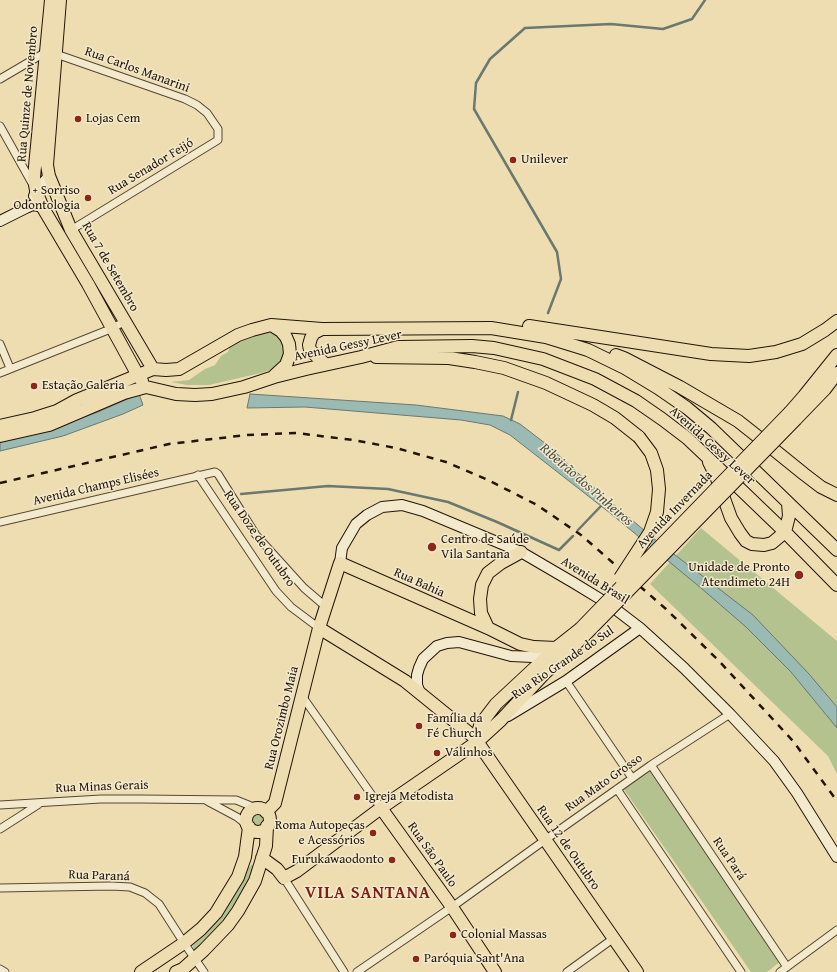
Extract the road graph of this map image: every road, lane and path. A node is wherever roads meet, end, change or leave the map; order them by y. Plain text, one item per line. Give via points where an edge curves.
1 (51, 0) edge
2 (60, 0) edge
3 (51, 53) junction
4 (0, 79) edge
5 (207, 113) joint
6 (0, 126) edge
7 (36, 162) junction
8 (23, 169) junction
9 (50, 176) junction
10 (36, 191) junction
11 (26, 208) junction
12 (43, 208) junction
13 (0, 221) edge
14 (71, 230) junction
15 (125, 321) junction
16 (837, 321) edge
17 (271, 325) junction
18 (113, 328) junction
19 (491, 328) junction
20 (322, 329) junction
21 (0, 344) edge
22 (588, 350) junction
23 (837, 355) edge
24 (360, 357) junction
25 (325, 364) junction
26 (10, 368) junction
27 (153, 369) junction
28 (0, 373) edge
29 (837, 373) edge
30 (138, 376) junction
31 (274, 377) junction
32 (146, 387) junction
33 (831, 388) edge
34 (793, 415) junction
35 (0, 426) edge
36 (0, 436) edge
37 (706, 456) junction
38 (198, 475) junction
39 (837, 495) edge
40 (788, 503) junction
41 (0, 522) edge
42 (785, 532) junction
43 (837, 550) edge
44 (521, 552) junction
45 (340, 563) junction
46 (836, 584) edge
47 (325, 606) junction
48 (319, 628) junction
49 (488, 628) junction
50 (640, 628) junction
51 (580, 631) junction
52 (553, 651) junction
53 (566, 681) junction
54 (420, 693) junction
55 (302, 696) junction
56 (730, 714) junction
57 (501, 720) junction
58 (476, 742) junction
59 (651, 765) junction
60 (632, 778) junction
61 (617, 789) junction
62 (205, 800) junction
63 (40, 804) junction
64 (0, 805) edge
65 (381, 808) junction
66 (261, 810) junction
67 (248, 826) junction
68 (267, 826) junction
69 (0, 829) edge
70 (545, 840) junction
71 (245, 857) junction
72 (837, 857) edge
73 (262, 858) junction
74 (284, 878) junction
75 (0, 888) edge
76 (452, 907) junction
77 (837, 930) edge
78 (614, 938) junction
79 (184, 943) junction
80 (195, 958) junction
81 (787, 967) junction
82 (0, 969) edge
83 (5, 972) edge
84 (141, 972) edge
85 (176, 972) edge
86 (204, 972) edge
87 (344, 972) edge
88 (357, 972) edge
89 (495, 972) edge
90 (566, 972) edge
91 (636, 972) edge
92 (741, 972) edge
93 (780, 972) edge

1 - 3 main road, Rua Quinze de Novembro
2 - 3 main road, Rua Quinze de Novembro
3 - 4 street
3 - 5 street, Rua Carlos Manarini via 186,99
3 - 7 main road, Rua Quinze de Novembro
3 - 9 main road, Rua Quinze de Novembro via 47,165
5 - 14 street, Rua Senador Feijó via 218,128 218,140
6 - 8 street
7 - 8 main road
7 - 10 main road, Rua Quinze de Novembro
8 - 10 street
9 - 10 main road
9 - 14 main road, Rua 7 de Setembro
10 - 11 main road
10 - 12 main road, Rua 7 de Setembro
11 - 12 main road
11 - 13 main road
12 - 18 main road, Rua 7 de Setembro
14 - 15 main road, Rua 7 de Setembro
15 - 18 street
15 - 27 main road, Rua 7 de Setembro
16 - 19 main road via 802,344 776,352 749,356 711,354 533,327
17 - 20 main road, Avenida Gessy Lever
17 - 27 main road, Avenida Gessy Lever via 238,335 179,369
17 - 31 main road via 286,337 290,354 286,365
18 - 26 street
18 - 30 main road, Rua 7 de Setembro
19 - 20 main road, Avenida Gessy Lever
19 - 22 main road, Avenida Gessy Lever via 546,337
20 - 25 main road via 314,333 309,345 310,350
21 - 26 street
22 - 39 main road via 624,358 686,390 738,421 821,487
22 - 40 main road, Avenida Gessy Lever via 625,368 687,408
23 - 34 main road, Avenida Invernada via 804,396
24 - 25 main road, Avenida Gessy Lever
24 - 37 main road, Avenida Gessy Lever via 398,347 447,345 494,348 543,359 595,379 636,401
24 - 51 main road, bridge via 449,358 504,368 546,383 593,405 639,437 651,453 657,470 657,512 650,532 626,571
25 - 31 main road, Avenida Gessy Lever
26 - 28 street
27 - 30 main road
29 - 33 main road, Avenida Invernada
30 - 32 main road, Rua 7 de Setembro
30 - 35 main road via 77,400 57,411
31 - 32 main road, Avenida Gessy Lever via 244,387 201,395 176,394
32 - 36 main road via 124,393 49,425
33 - 34 main road, Avenida Invernada
34 - 51 main road, Avenida Invernada, bridge
37 - 42 main road, Avenida Gessy Lever
37 - 42 main road via 731,518 746,541 764,545 776,540
38 - 41 street, Avenida Champs Elisées
38 - 47 street, Rua Doze de Outubro via 211,472 218,474 256,535 304,588
38 - 48 street, Rua Doze de Outubro via 276,591
40 - 42 main road
40 - 43 main road, Avenida Gessy Lever
42 - 46 main road, Avenida Gessy Lever
44 - 45 main road, Avenida Brasil via 423,511 402,505 382,508 356,524 342,548
44 - 49 main road via 488,573 482,585 481,614
44 - 50 main road, Avenida Brasil via 610,605
45 - 47 main road, Avenida Brasil
45 - 49 main road, Rua Bahia
47 - 48 main road, Avenida Brasil
48 - 54 main road, Rua Doze de Outubro
48 - 55 main road, Rua Orozimbo Maia
49 - 52 main road, Rua Bahia via 520,644
50 - 53 main road, Rua Rio Grande do Sul
50 - 56 main road, Avenida Brasil
51 - 52 main road
51 - 57 main road
52 - 54 main road, Rua Rio Grande do Sul via 524,657 458,642 437,646 423,658 419,668 417,685
52 - 58 main road, Rua Rio Grande do Sul via 496,704 480,725
53 - 57 main road, Rua Rio Grande do Sul
53 - 60 street
54 - 58 main road, Rua Doze de Outubro via 474,737
55 - 65 street, Rua São Paulo
55 - 66 main road, Rua Orozimbo Maia via 275,803
56 - 59 street, Rua Mato Grosso
56 - 72 main road, Avenida Brasil via 774,761
57 - 58 main road
58 - 65 main road
58 - 70 main road, Rua 12 de Outubro
59 - 60 street, Rua Mato Grosso
59 - 81 street, Rua Pará
60 - 61 street, Rua Mato Grosso
61 - 70 street, Rua Mato Grosso
61 - 92 street
62 - 63 street, Rua Minas Gerais via 101,799
62 - 66 street, Rua Minas Gerais via 236,800
62 - 67 street, Rua Minas Gerais via 237,817
63 - 64 street, Rua Minas Gerais
63 - 69 street
65 - 74 main road
65 - 76 main road, Rua São Paulo
66 - 67 main road via 250,811 246,818
66 - 68 main road via 270,819
67 - 68 main road via 257,831
67 - 71 main road
68 - 73 main road via 266,846
70 - 76 street, Rua Mato Grosso
70 - 78 main road, Rua 12 de Outubro
71 - 73 main road
71 - 79 main road via 238,877 216,913
73 - 74 main road
73 - 80 main road via 255,881 238,911 228,925
74 - 87 street
75 - 79 street, Rua Paraná via 130,886 159,904
76 - 88 street, Rua Mato Grosso
76 - 89 main road, Rua São Paulo
77 - 81 street
78 - 90 street
78 - 91 main road, Rua 12 de Outubro
79 - 80 street, Rua Paraná
79 - 84 main road
80 - 85 main road
80 - 86 street, Rua Paraná
81 - 93 street
82 - 83 street

